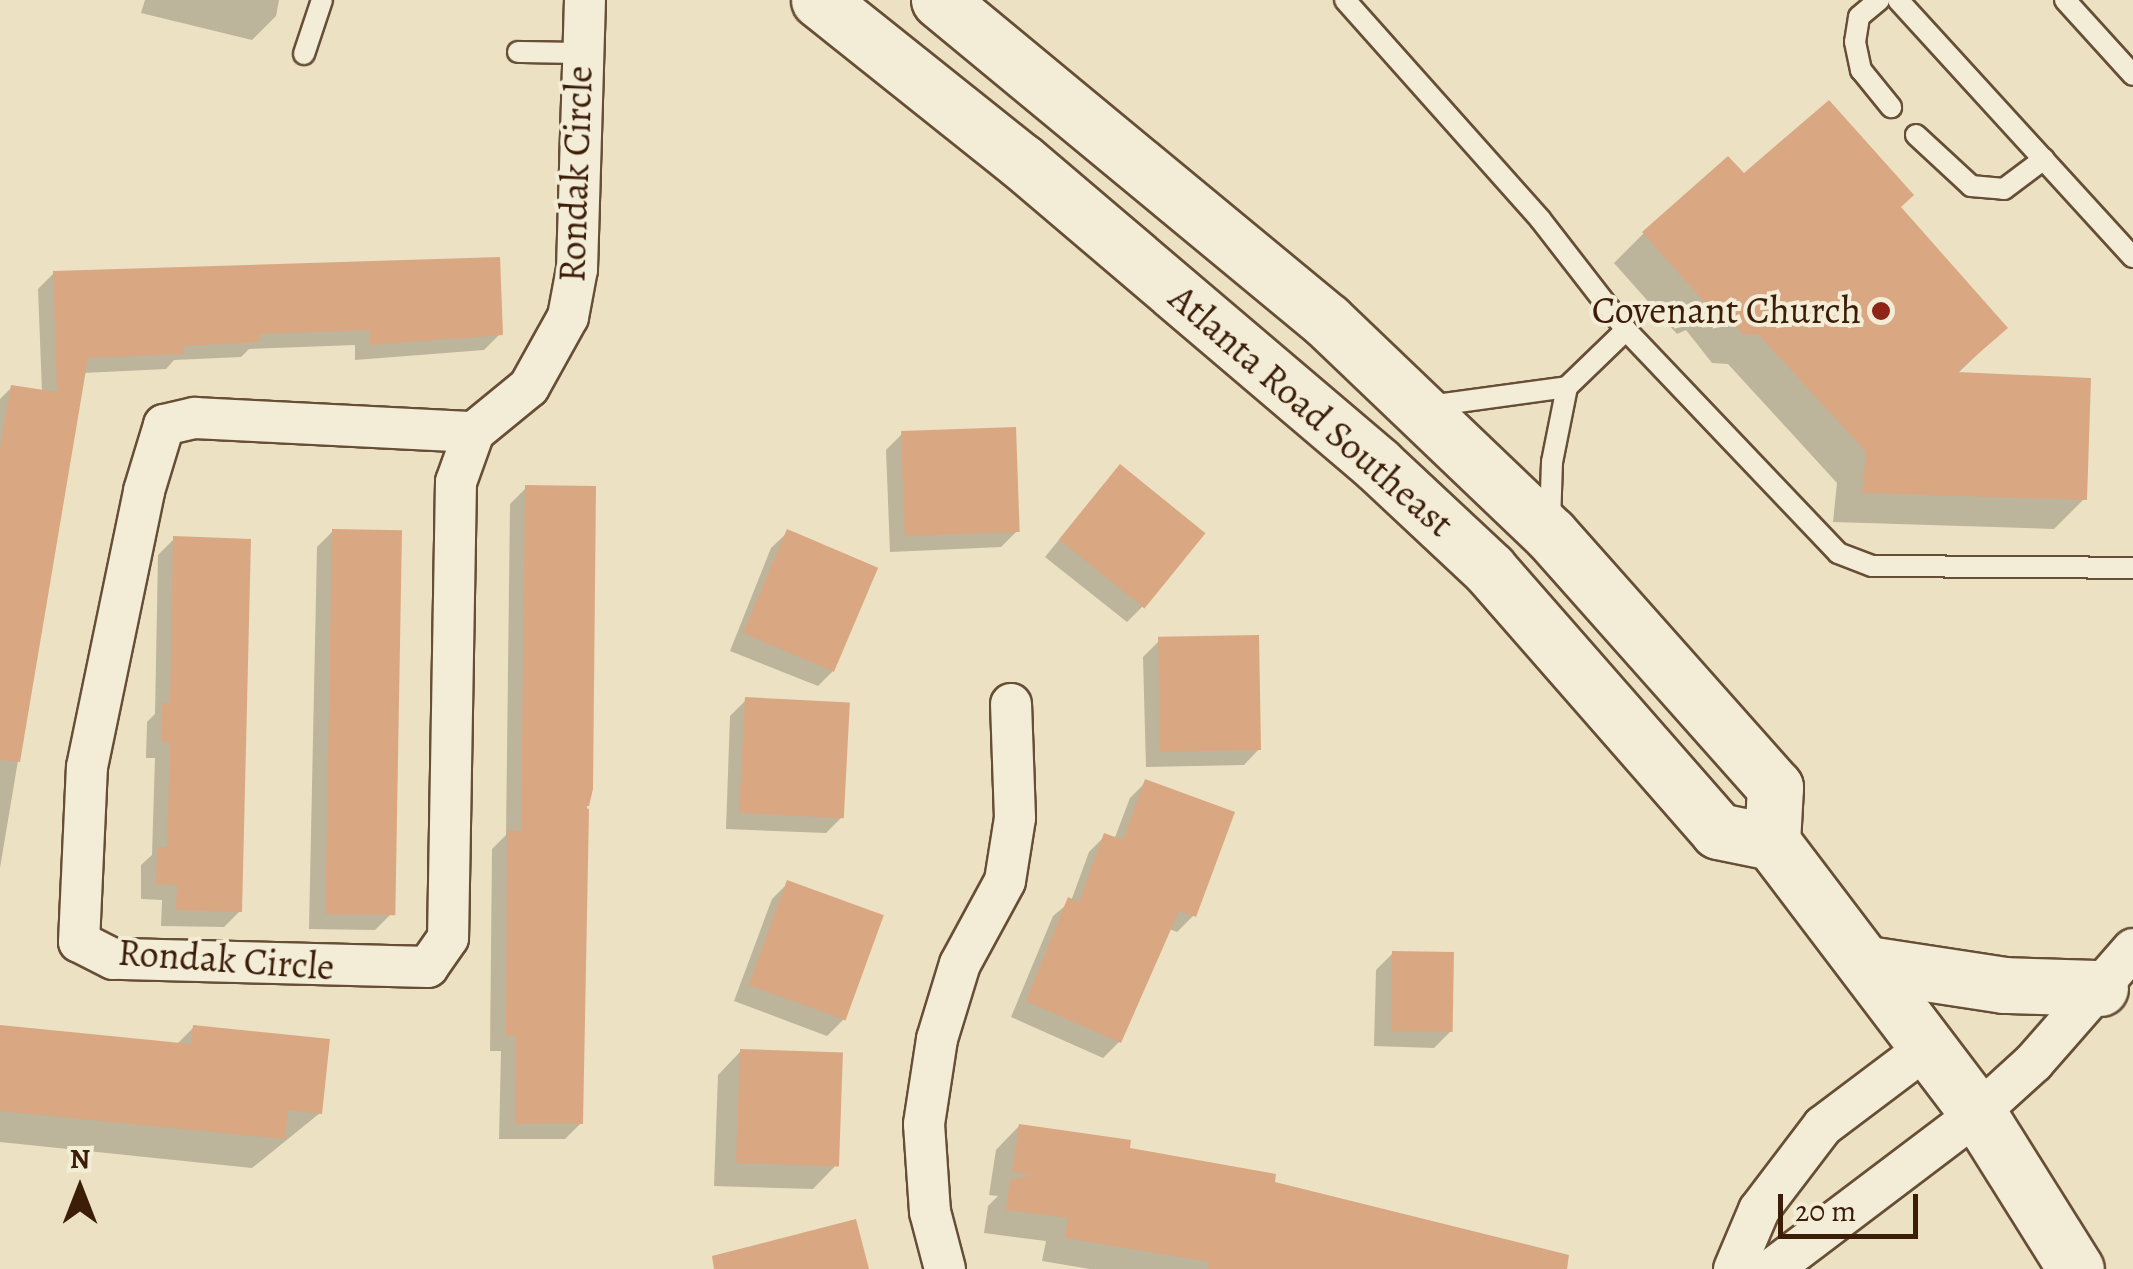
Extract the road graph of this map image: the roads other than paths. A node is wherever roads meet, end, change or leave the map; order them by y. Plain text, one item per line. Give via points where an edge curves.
1 (322, 0) edge
2 (585, 0) edge
3 (819, 0) edge
4 (939, 0) edge
5 (1345, 0) edge
6 (1879, 0) edge
7 (1898, 0) edge
8 (2065, 0) edge
9 (518, 52) dead end
10 (582, 53) junction
11 (304, 54) dead end
12 (2133, 75) edge
13 (1891, 107) dead end
14 (1916, 135) dead end
15 (2044, 159) junction
16 (2133, 256) edge
17 (1626, 330) junction
18 (1567, 387) junction
19 (1420, 407) junction
20 (474, 432) junction
21 (1550, 534) junction
22 (2133, 568) edge
23 (1012, 704) dead end
24 (1772, 842) junction
25 (1867, 964) junction
26 (2122, 975) edge
27 (1928, 1046) junction
28 (1978, 1113) junction
29 (946, 1269) edge
30 (1734, 1269) edge
31 (1772, 1269) edge
32 (2076, 1269) edge

1 - 11 lane
2 - 10 street, Rondak Circle
3 - 24 main road, Atlanta Road Southeast via 1021,161 1378,465 1489,569 1718,831
4 - 19 main road, Atlanta Road Southeast via 1283,284
5 - 17 lane via 1540,219
6 - 13 lane via 1859,17 1855,42 1861,70
7 - 15 lane
8 - 12 lane
9 - 10 lane
10 - 20 street, Rondak Circle via 577,269 568,317 529,387
14 - 15 lane via 1971,186 2004,189
15 - 16 lane
17 - 18 lane
17 - 22 lane via 1838,553 1872,566
18 - 19 lane
18 - 21 lane via 1552,462
19 - 21 main road, Atlanta Road Southeast
20 - 20 street, Rondak Circle via 456,482 448,938 428,967 113,959 79,942 87,768 144,490 164,425 195,418
21 - 24 main road, Atlanta Road Southeast via 1776,787
23 - 29 street via 1015,818 1005,881 960,964 924,1124 930,1212
24 - 25 main road
25 - 26 main road via 2004,985
25 - 27 main road
26 - 28 street
27 - 28 main road
27 - 30 street via 1823,1126 1759,1210
28 - 31 street
28 - 32 main road

